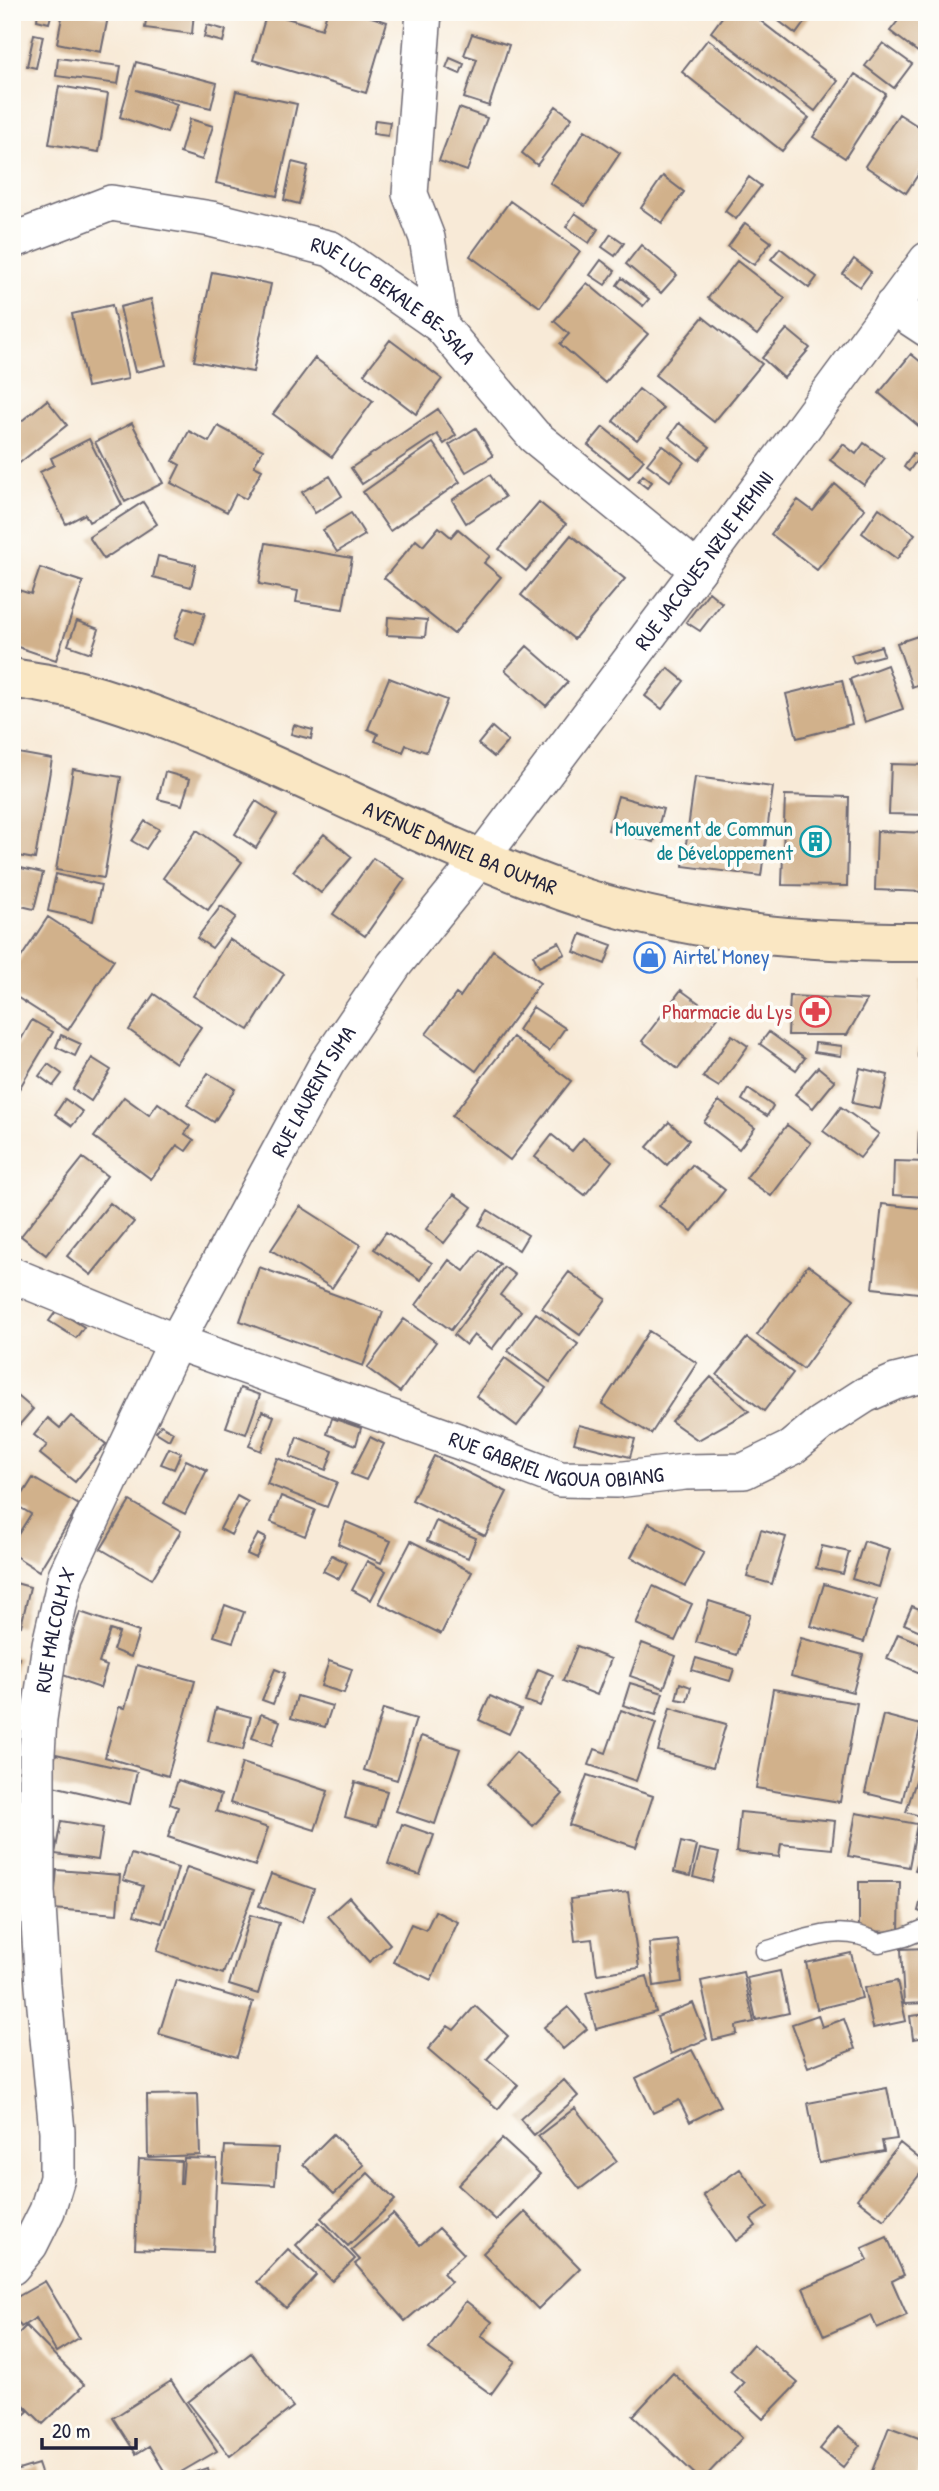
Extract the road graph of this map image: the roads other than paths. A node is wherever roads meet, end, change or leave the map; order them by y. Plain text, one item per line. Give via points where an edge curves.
1 (424, 12) edge
2 (12, 241) edge
3 (927, 260) edge
4 (892, 306) junction
5 (441, 326) junction
6 (927, 329) edge
7 (698, 570) junction
8 (12, 678) edge
9 (480, 858) junction
10 (927, 942) edge
11 (12, 1275) edge
12 (176, 1342) junction
13 (927, 1374) edge
14 (927, 1928) edge
15 (765, 1951) dead end
16 (12, 2267) edge

1 - 5 street via 411,194 427,238
2 - 5 street, RUE LUC BEKALE BE-SALA via 111,203 211,219 331,249
3 - 4 street, RUE JACQUES NZUE MEMINI
4 - 6 street
4 - 7 street, RUE JACQUES NZUE MEMINI
5 - 7 street, RUE LUC BEKALE BE-SALA via 534,436
7 - 9 street, RUE JACQUES NZUE MEMINI
8 - 9 main road, AVENUE DANIEL BA OUMAR via 77,690 187,727
9 - 10 main road, AVENUE DANIEL BA OUMAR via 563,891 657,918 803,939
9 - 12 street, RUE LAURENT SIMA via 394,964 327,1063
11 - 12 street, RUE GABRIEL NGOUA OBIANG
12 - 13 street, RUE GABRIEL NGOUA OBIANG via 560,1479 744,1471 791,1448 865,1395
12 - 16 street, RUE MALCOLM X via 66,1575 50,1644 38,1730 37,1891 57,2178 30,2245
14 - 15 lane via 879,1943 835,1932

